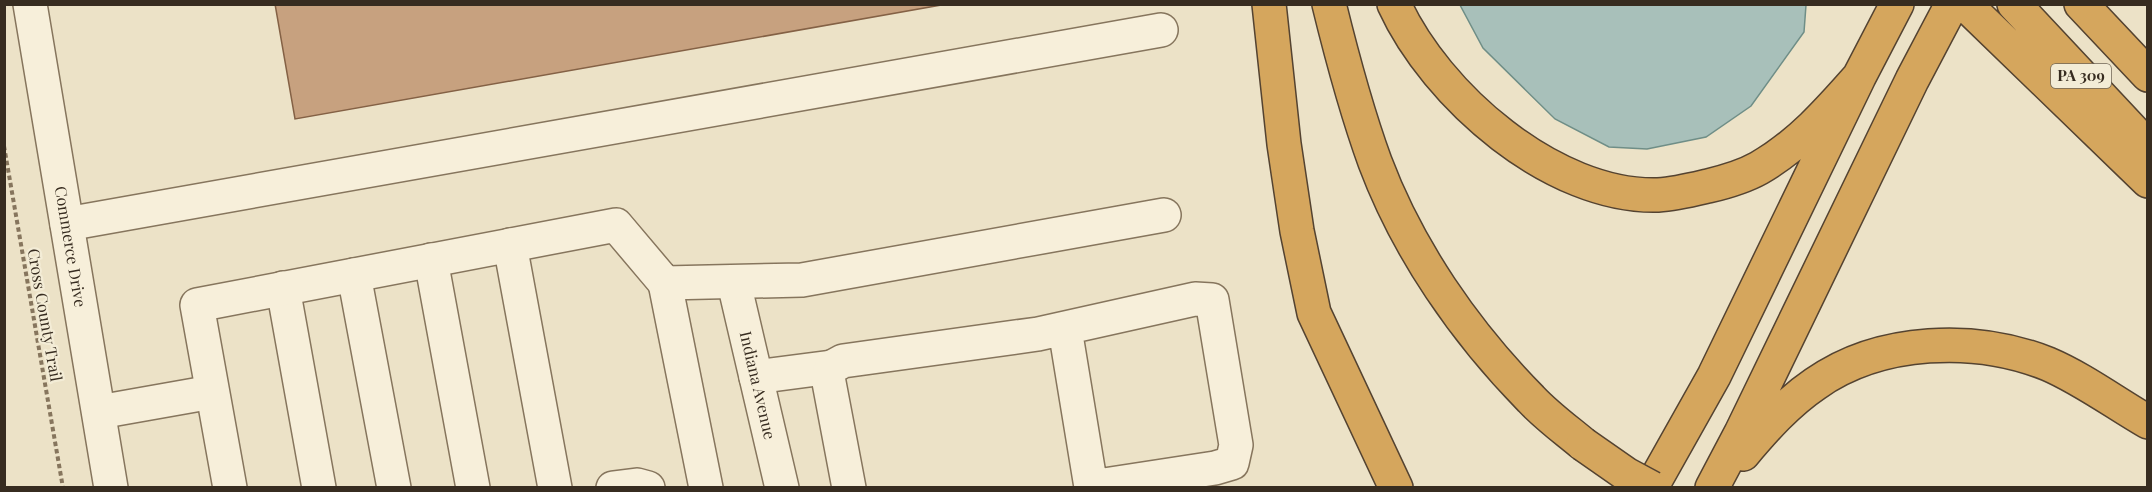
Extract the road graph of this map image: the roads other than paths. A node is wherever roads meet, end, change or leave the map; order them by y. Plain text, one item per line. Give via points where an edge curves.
1 (30, 4) edge
2 (1269, 4) edge
3 (1329, 4) edge
4 (1394, 4) edge
5 (1898, 4) edge
6 (1952, 4) edge
7 (1965, 4) edge
8 (2014, 4) edge
9 (2080, 4) edge
10 (1161, 30) dead end
11 (2148, 75) edge
12 (1859, 77) junction
13 (2148, 147) edge
14 (2148, 181) edge
15 (1164, 215) dead end
16 (67, 224) junction
17 (510, 245) junction
18 (431, 260) junction
19 (354, 275) junction
20 (664, 282) junction
21 (734, 283) junction
22 (283, 288) junction
23 (1065, 329) junction
24 (832, 367) junction
25 (756, 377) junction
26 (212, 392) junction
27 (99, 412) junction
28 (2148, 422) edge
29 (1394, 479) edge
30 (111, 488) edge
31 (230, 488) edge
32 (319, 488) edge
33 (394, 488) edge
34 (473, 488) edge
35 (555, 488) edge
36 (613, 488) edge
37 (648, 488) edge
38 (706, 488) edge
39 (782, 488) edge
40 (849, 488) edge
41 (1652, 488) edge
42 (1713, 488) edge

1 - 16 street, Commerce Drive
2 - 29 highway via 1295,220 1314,313
3 - 41 highway, bridge via 1375,164 1418,252 1474,336 1532,401 1582,444
4 - 12 highway via 1442,77 1490,125 1535,158 1572,177 1612,190 1658,195 1685,192 1757,169 1814,127
5 - 12 highway
6 - 42 highway
7 - 14 highway
8 - 13 highway, PA 309
9 - 11 highway, PA 309
10 - 16 street
12 - 41 highway via 1714,376
15 - 21 street via 802,280
16 - 27 street, Commerce Drive
17 - 18 street
17 - 20 street via 616,225
17 - 35 street
18 - 19 street
18 - 34 street
19 - 22 street
19 - 33 street
20 - 21 street
20 - 38 street
21 - 25 street, Indiana Avenue
22 - 26 street via 197,305
22 - 32 street
23 - 23 street via 1195,299 1212,300 1236,445 1232,463 1091,487
23 - 24 street via 843,361
24 - 25 street
24 - 40 street via 828,377
25 - 39 street, Indiana Avenue
26 - 27 street
26 - 31 street
27 - 30 street, Commerce Drive
28 - 42 highway via 2070,374 2029,357 1960,346 1895,350 1831,374 1793,400
36 - 37 street

